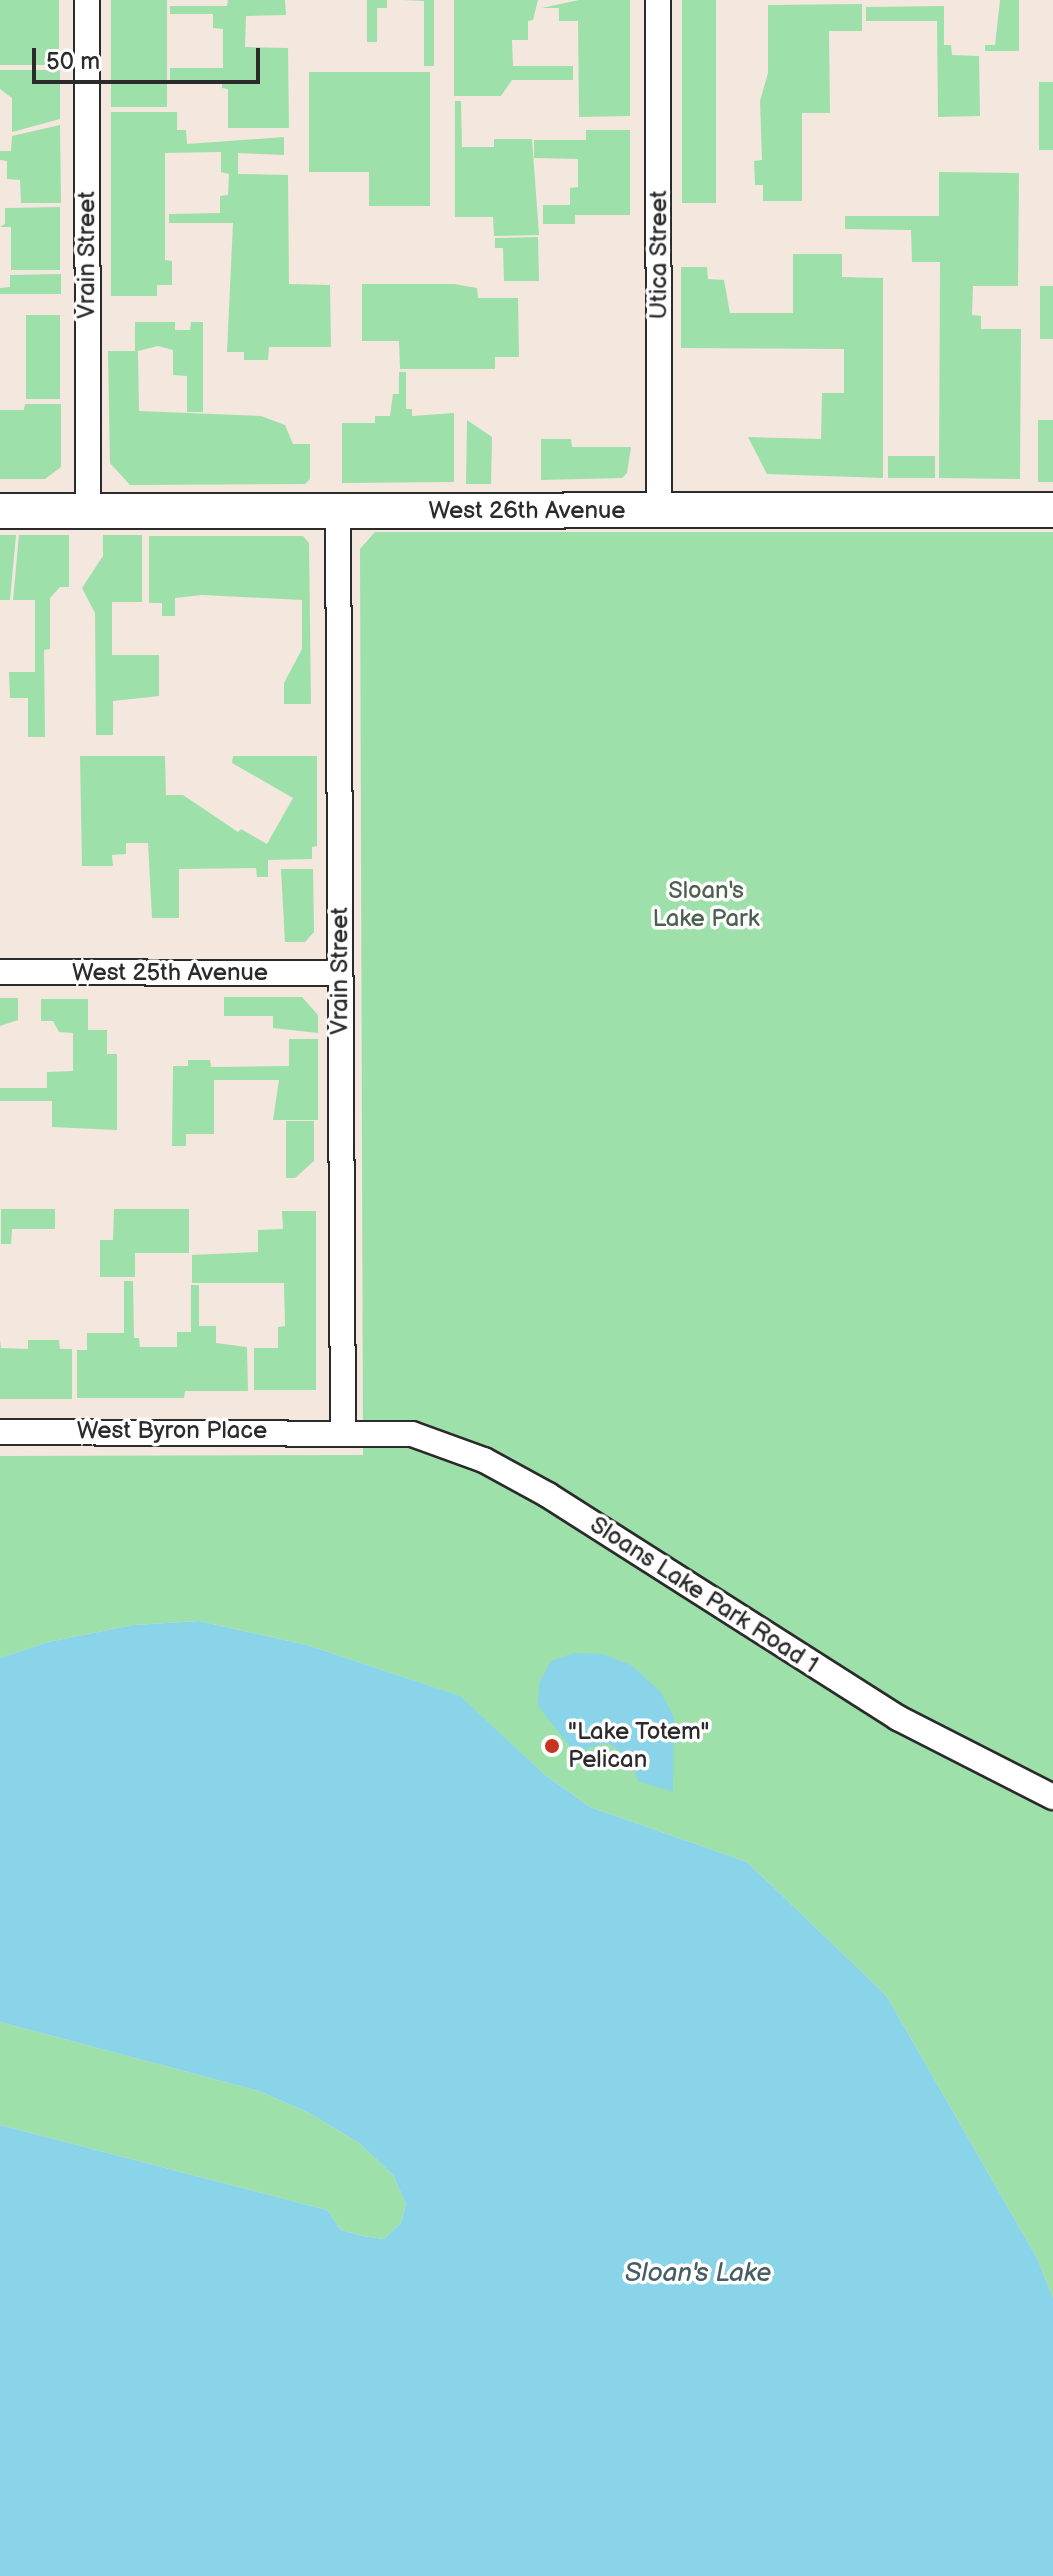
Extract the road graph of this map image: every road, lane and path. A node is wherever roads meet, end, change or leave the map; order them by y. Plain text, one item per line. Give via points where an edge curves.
1 (87, 0) edge
2 (658, 0) edge
3 (1053, 510) edge
4 (0, 511) edge
5 (88, 511) junction
6 (338, 511) junction
7 (659, 511) junction
8 (0, 972) edge
9 (340, 973) junction
10 (343, 1431) junction
11 (0, 1432) edge
12 (1053, 1797) edge

1 - 5 street, Vrain Street
2 - 7 street, Utica Street
3 - 7 street, West 26th Avenue
4 - 5 street, West 26th Avenue
5 - 6 street, West 26th Avenue
6 - 7 street, West 26th Avenue
6 - 9 street, Vrain Street
8 - 9 street, West 25th Avenue
9 - 10 street, Vrain Street
10 - 11 street, West Byron Place
10 - 12 street, Sloans Lake Park Road 1 via 412,1434 484,1460 548,1495 898,1718

